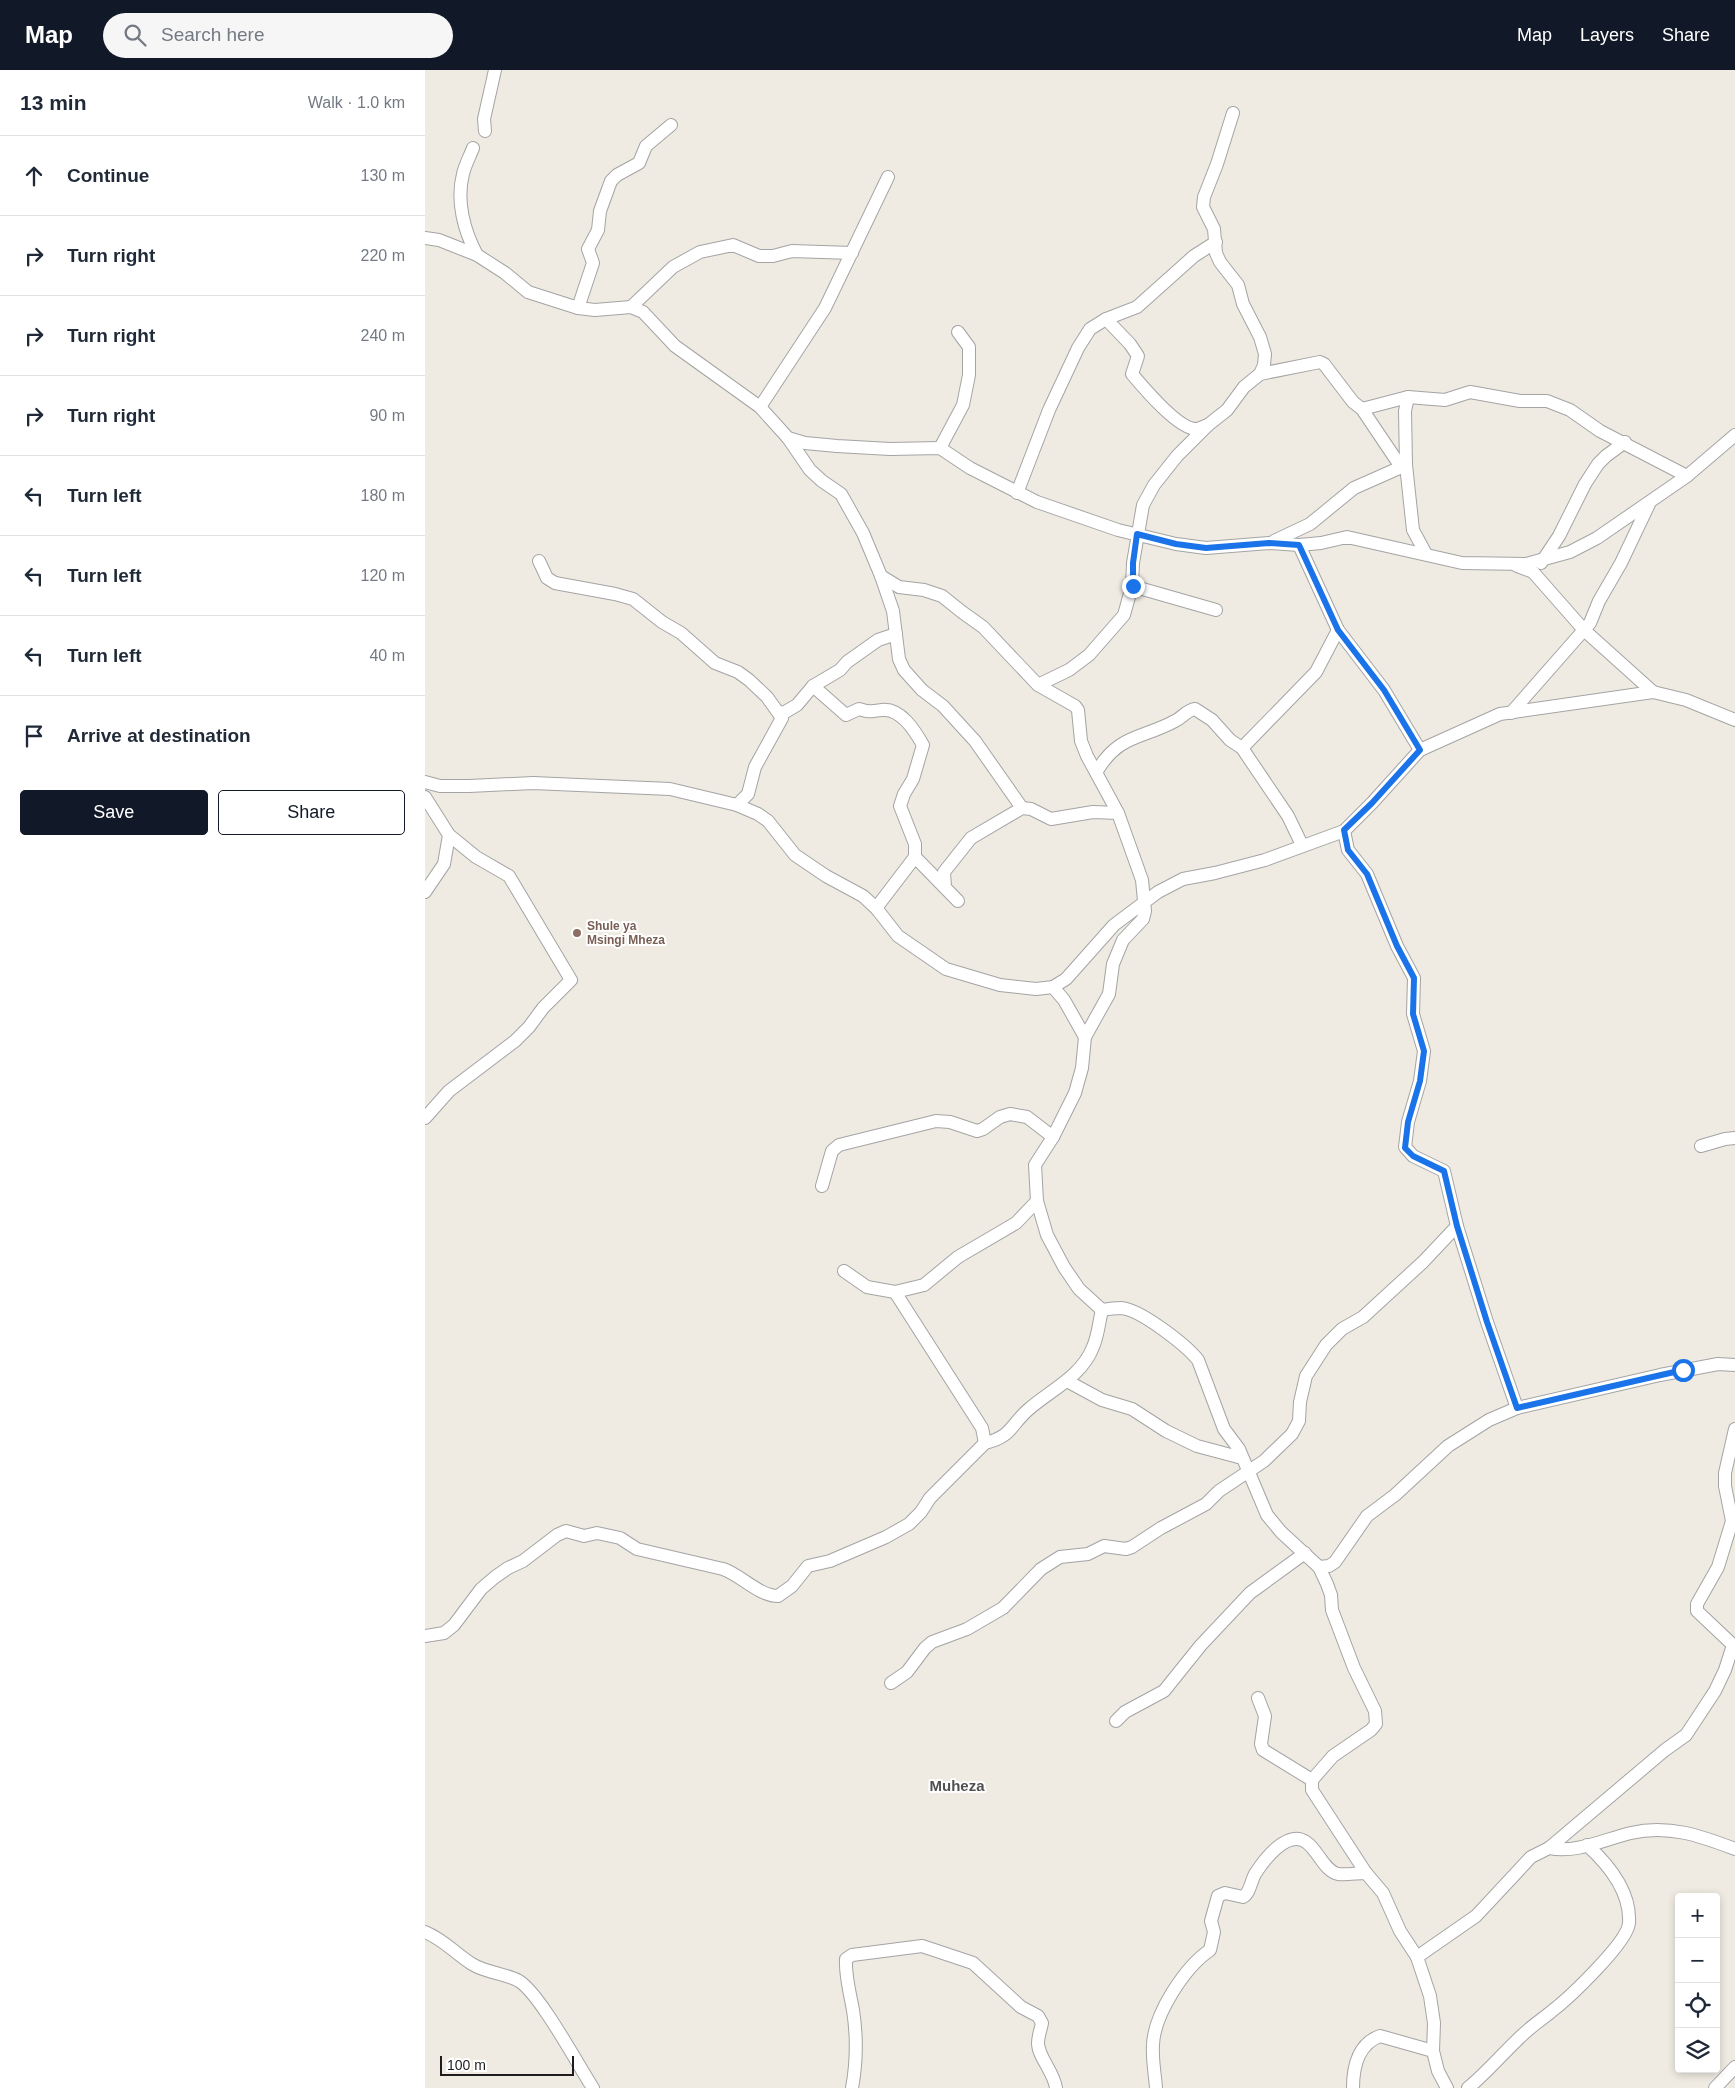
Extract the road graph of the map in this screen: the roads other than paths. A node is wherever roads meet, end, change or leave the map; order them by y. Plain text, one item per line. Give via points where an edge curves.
1 (495, 70) edge
2 (1233, 113) dead end
3 (671, 125) dead end
4 (485, 131) dead end
5 (473, 148) dead end
6 (888, 177) dead end
7 (425, 238) edge
8 (1216, 242) junction
9 (852, 253) junction
10 (477, 255) junction
11 (631, 307) junction
12 (578, 308) junction
13 (1106, 319) junction
14 (958, 332) dead end
15 (1261, 374) junction
16 (1408, 397) junction
17 (761, 407) junction
18 (1362, 409) junction
19 (1208, 425) junction
20 (1735, 435) edge
21 (788, 438) junction
22 (1625, 442) junction
23 (940, 448) junction
24 (1403, 466) junction
25 (1687, 476) junction
26 (1017, 493) junction
27 (1651, 500) junction
28 (1137, 534) junction
29 (1269, 543) junction
30 (1299, 545) junction
31 (1426, 554) junction
32 (1542, 560) junction
33 (539, 561) dead end
34 (1512, 564) junction
35 (881, 576) junction
36 (1542, 580) junction
37 (1133, 586) junction
38 (899, 587) junction
39 (885, 592) junction
40 (1216, 610) dead end
41 (1338, 630) junction
42 (1584, 630) junction
43 (896, 634) junction
44 (1038, 685) junction
45 (813, 686) junction
46 (1653, 692) junction
47 (779, 713) junction
48 (1511, 713) junction
49 (1735, 720) edge
50 (1242, 748) junction
51 (1420, 750) junction
52 (1097, 771) junction
53 (427, 789) edge
54 (737, 805) junction
55 (1023, 808) junction
56 (1118, 813) junction
57 (1344, 830) junction
58 (449, 835) junction
59 (1302, 845) junction
60 (915, 857) junction
61 (945, 888) junction
62 (425, 892) edge
63 (958, 901) dead end
64 (1145, 903) junction
65 (876, 908) junction
66 (1053, 987) junction
67 (1085, 1037) junction
68 (425, 1118) edge
69 (1053, 1137) junction
70 (1735, 1138) edge
71 (1701, 1146) dead end
72 (822, 1186) dead end
73 (1037, 1201) junction
74 (1457, 1226) junction
75 (844, 1271) dead end
76 (895, 1292) junction
77 (1102, 1310) junction
78 (1735, 1364) edge
79 (1067, 1380) junction
80 (1517, 1408) junction
81 (1735, 1429) edge
82 (985, 1443) junction
83 (1242, 1458) junction
84 (1248, 1472) junction
85 (1730, 1487) edge
86 (1305, 1552) junction
87 (1319, 1567) junction
88 (425, 1636) edge
89 (1734, 1646) edge
90 (891, 1682) dead end
91 (1258, 1698) dead end
92 (1116, 1721) dead end
93 (1312, 1780) junction
94 (1587, 1845) junction
95 (1549, 1848) junction
96 (1735, 1849) edge
97 (1365, 1873) junction
98 (425, 1932) edge
99 (1417, 1957) junction
100 (1433, 2051) junction
101 (1735, 2067) edge
102 (593, 2088) edge
103 (852, 2088) edge
104 (1056, 2088) edge
105 (1156, 2088) edge
106 (1353, 2088) edge
107 (1447, 2088) edge
108 (1468, 2088) edge
109 (1715, 2088) edge

1 - 4 street via 484,119
2 - 8 street via 1204,197 1203,207 1214,229
3 - 12 street via 646,146 639,163 611,181 600,211 598,230 588,249 593,263
5 - 10 street via 463,175 460,200 466,228
6 - 9 street
7 - 10 street
8 - 13 street via 1194,256 1137,307
8 - 15 street via 1220,262 1238,286 1243,304 1260,337 1265,354
9 - 11 street via 792,250 773,256 759,256 733,245 700,252 673,267
9 - 17 street via 825,308
10 - 12 street via 528,292
11 - 12 street
11 - 17 street via 643,312 675,346
13 - 19 street via 1137,356 1132,374 1162,408 1189,427 1196,429
13 - 26 street via 1090,329 1078,348 1049,410
14 - 23 street via 969,347 969,375 963,405
15 - 18 street via 1320,362
15 - 19 street
16 - 18 street
16 - 22 street via 1445,400 1470,392 1547,401 1570,410 1600,431
16 - 24 street
17 - 21 street
18 - 24 street
19 - 28 street via 1154,485 1143,506
20 - 25 street
21 - 23 street via 837,446
21 - 35 street via 810,470 841,494 863,532
22 - 25 street
22 - 32 street via 1598,464 1559,536
23 - 26 street
24 - 29 street via 1354,488 1310,524
24 - 31 street via 1413,530
25 - 27 street
26 - 28 street
27 - 32 street via 1597,538 1570,552
27 - 42 street via 1599,600 1590,624
28 - 29 street via 1206,548
28 - 37 street
29 - 30 street
30 - 31 street via 1347,537
30 - 41 street
31 - 34 street via 1462,562
32 - 34 street
32 - 36 street via 1538,569
33 - 47 street via 543,571 555,583 633,599 681,633 715,663 749,680
34 - 36 street via 1533,572
35 - 38 street
35 - 39 street
36 - 42 street
37 - 40 street
37 - 44 street via 1124,615 1089,656
38 - 39 street
38 - 44 street via 942,596 983,626
39 - 43 street via 893,611
41 - 50 street via 1315,672
41 - 51 street via 1384,690
42 - 46 street
42 - 48 street
43 - 45 street via 878,640 840,670
43 - 55 street via 904,670 975,741
44 - 52 street via 1078,710 1081,741
45 - 47 street via 797,705
45 - 60 street via 845,715 859,708 871,713 883,709 894,711 919,738 923,748 900,806 915,844
46 - 48 street
46 - 49 street via 1685,700
47 - 54 street via 781,724 755,767 748,794
48 - 51 street via 1500,714
50 - 52 street via 1200,711 1190,710 1176,721 1119,744
50 - 59 street via 1288,816
51 - 57 street
52 - 56 street
53 - 54 street via 533,783 670,789
53 - 58 street
54 - 65 street via 768,821 795,855 863,896
55 - 56 street via 1051,819 1093,812
55 - 61 street via 971,838 944,872
56 - 64 street via 1142,880
57 - 59 street
57 - 74 street via 1348,850 1367,874 1414,978 1413,1014 1424,1051 1405,1148 1413,1156 1444,1171
58 - 62 street via 444,864
58 - 68 street via 476,857 509,876 571,980 515,1041 449,1092
59 - 64 street via 1265,860 1183,879
60 - 61 street
60 - 65 street
61 - 63 street
64 - 66 street via 1113,925 1075,971
64 - 67 street via 1143,920 1123,940 1113,964 1109,994
65 - 66 street via 898,936 946,969 1000,985 1036,989
66 - 67 street
67 - 69 street via 1075,1093
69 - 72 street via 1027,1117 1010,1114 977,1131 936,1121 839,1145 832,1150
69 - 73 street via 1035,1165
70 - 71 street
73 - 76 street via 1016,1224 965,1253 924,1285
73 - 77 street via 1047,1235 1063,1267 1079,1289
74 - 80 street
74 - 84 street via 1363,1317 1342,1329 1325,1345 1306,1376 1299,1420 1291,1434 1277,1450
75 - 76 street via 867,1287
76 - 82 street via 982,1428
77 - 79 street via 1093,1348
77 - 83 street via 1122,1308 1139,1313 1190,1351 1197,1360 1224,1429
78 - 80 street via 1683,1370
79 - 82 street via 1028,1410 1009,1432
79 - 83 street via 1103,1400 1132,1410 1197,1446
80 - 87 street via 1489,1420 1447,1446 1395,1495 1367,1516 1335,1562
81 - 85 street via 1725,1473
82 - 88 street via 909,1524 887,1537 808,1566 792,1586 778,1596 766,1594 734,1572 637,1549 620,1538 566,1532 557,1534 481,1588 454,1625 444,1633
83 - 84 street
84 - 86 street via 1267,1515
84 - 90 street via 1206,1504 1132,1547 1104,1546 1087,1554 1060,1557 1041,1569 1003,1608 967,1629 932,1642 907,1672
85 - 89 street via 1732,1521 1718,1567 1697,1604 1697,1611
86 - 87 street
86 - 92 street via 1250,1592 1164,1691 1125,1712
87 - 93 street via 1354,1668 1375,1711 1376,1724 1333,1756
89 - 95 street via 1715,1691 1686,1735
91 - 93 street via 1265,1716 1263,1750
93 - 97 street via 1312,1790
94 - 95 street via 1559,1850
94 - 96 street via 1633,1832 1670,1830
94 - 108 street via 1623,1888 1629,1924 1621,1943 1573,1992
95 - 99 street via 1531,1857 1476,1916
97 - 99 street via 1383,1893 1400,1931
97 - 105 street via 1339,1874 1331,1871 1313,1848 1298,1839 1285,1842 1269,1857 1254,1875 1246,1895 1225,1893 1217,1896 1209,1950 1166,2000 1158,2021 1152,2044
98 - 102 street via 473,1965 525,1986
99 - 100 street via 1430,1996 1434,2023
100 - 106 street via 1380,2036 1371,2040 1359,2053
100 - 107 street
101 - 109 street
103 - 104 street via 857,2046 846,1959 852,1955 922,1946 973,1963 1021,2007 1038,2016 1042,2022 1039,2049 1055,2079

